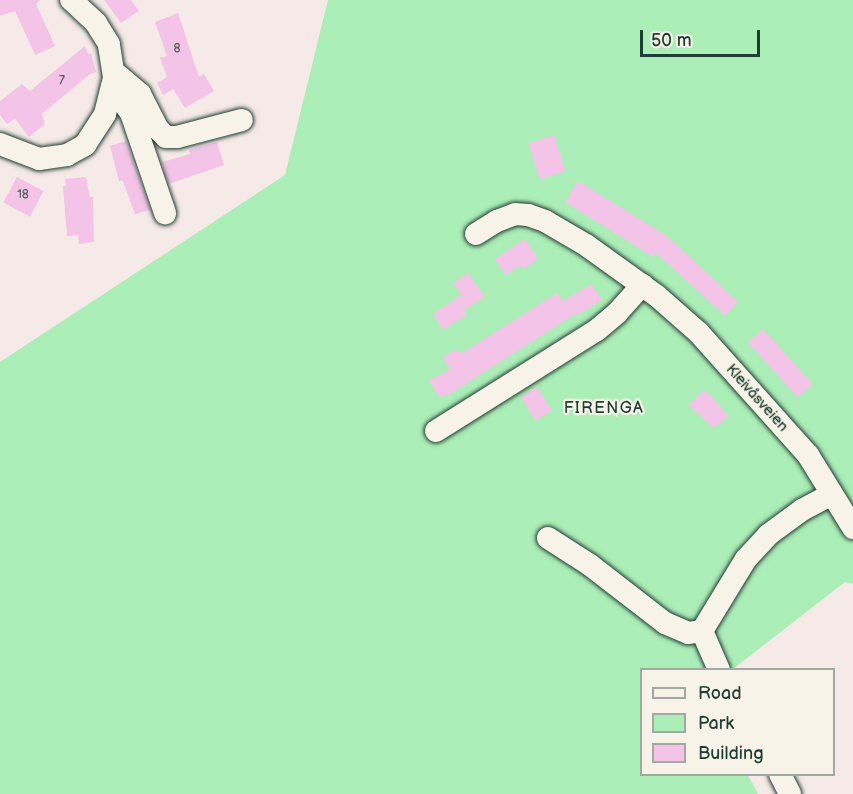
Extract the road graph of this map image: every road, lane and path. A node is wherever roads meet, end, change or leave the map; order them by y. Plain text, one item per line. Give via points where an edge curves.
1 (71, 0) edge
2 (113, 79) junction
3 (242, 120) dead end
4 (0, 144) edge
5 (165, 213) dead end
6 (476, 234) dead end
7 (642, 285) junction
8 (436, 431) dead end
9 (832, 494) junction
10 (853, 528) edge
11 (548, 538) dead end
12 (702, 631) junction
13 (719, 668) edge
14 (781, 776) edge
15 (789, 794) edge

1 - 2 street via 96,22 109,44
2 - 3 street via 140,94 166,137
2 - 4 street via 105,114 85,145 76,151 54,159 39,159
2 - 5 street via 130,113
6 - 7 street, Kleivåsveien via 497,220 528,214 586,245
7 - 8 street via 597,330
7 - 9 street, Kleivåsveien via 699,333 808,454
9 - 10 street, Kleivåsveien
9 - 12 street via 768,535 746,559
11 - 12 street via 665,623 688,633
12 - 13 street
14 - 15 street

